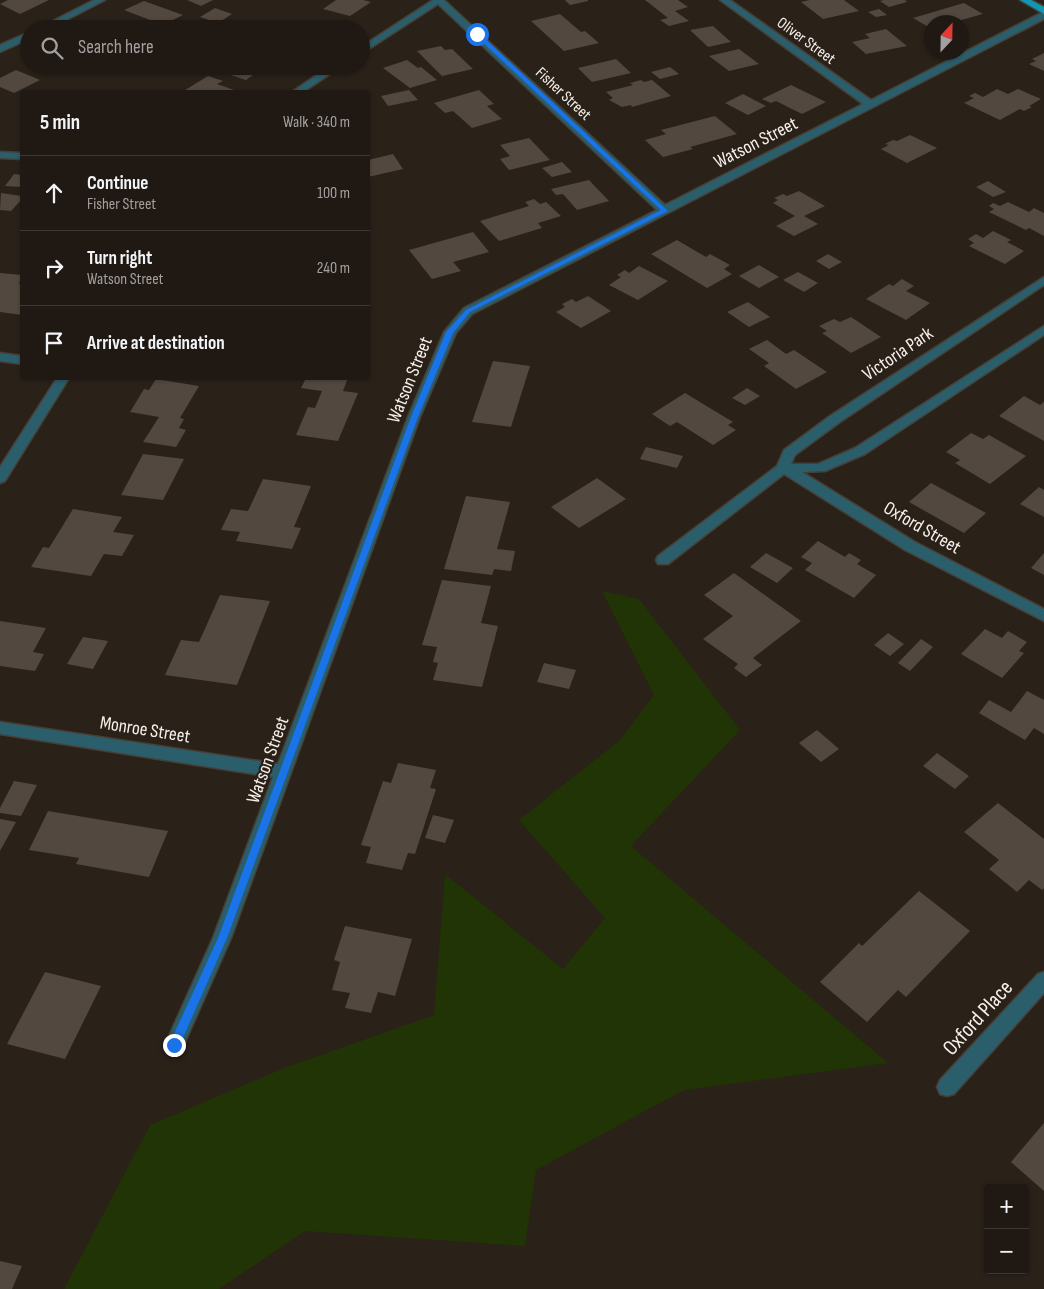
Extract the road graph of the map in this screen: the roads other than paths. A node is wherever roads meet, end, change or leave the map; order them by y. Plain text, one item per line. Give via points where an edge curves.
1 (101, 0) edge
2 (439, 0) edge
3 (724, 0) edge
4 (1024, 0) edge
5 (1044, 11) edge
6 (1044, 15) edge
7 (60, 20) edge
8 (20, 38) edge
9 (370, 44) edge
10 (0, 48) edge
11 (323, 75) edge
12 (300, 90) edge
13 (871, 105) junction
14 (0, 156) edge
15 (20, 156) edge
16 (665, 211) junction
17 (1044, 280) edge
18 (1044, 330) edge
19 (0, 357) edge
20 (20, 360) edge
21 (62, 380) edge
22 (784, 468) junction
23 (0, 478) edge
24 (663, 560) dead end
25 (1044, 616) edge
26 (0, 728) edge
27 (284, 772) junction
28 (1044, 980) edge
29 (174, 1045) dead end
30 (947, 1087) dead end

1 - 7 street
2 - 9 street
2 - 16 street, Fisher Street
3 - 13 street, Oliver Street
4 - 5 main road
6 - 13 street, Watson Street
8 - 10 street
11 - 12 street
13 - 16 street, Watson Street
14 - 15 street
16 - 27 street, Watson Street via 468,311 450,332 414,417
17 - 22 street, Victoria Park via 835,419 789,453
18 - 22 street via 860,451 820,468
19 - 20 street
21 - 23 street
22 - 24 street, Victoria Park
22 - 25 street, Oxford Street via 910,546
26 - 27 street, Monroe Street
27 - 29 street, Watson Street via 222,938
28 - 30 street, Oxford Place

